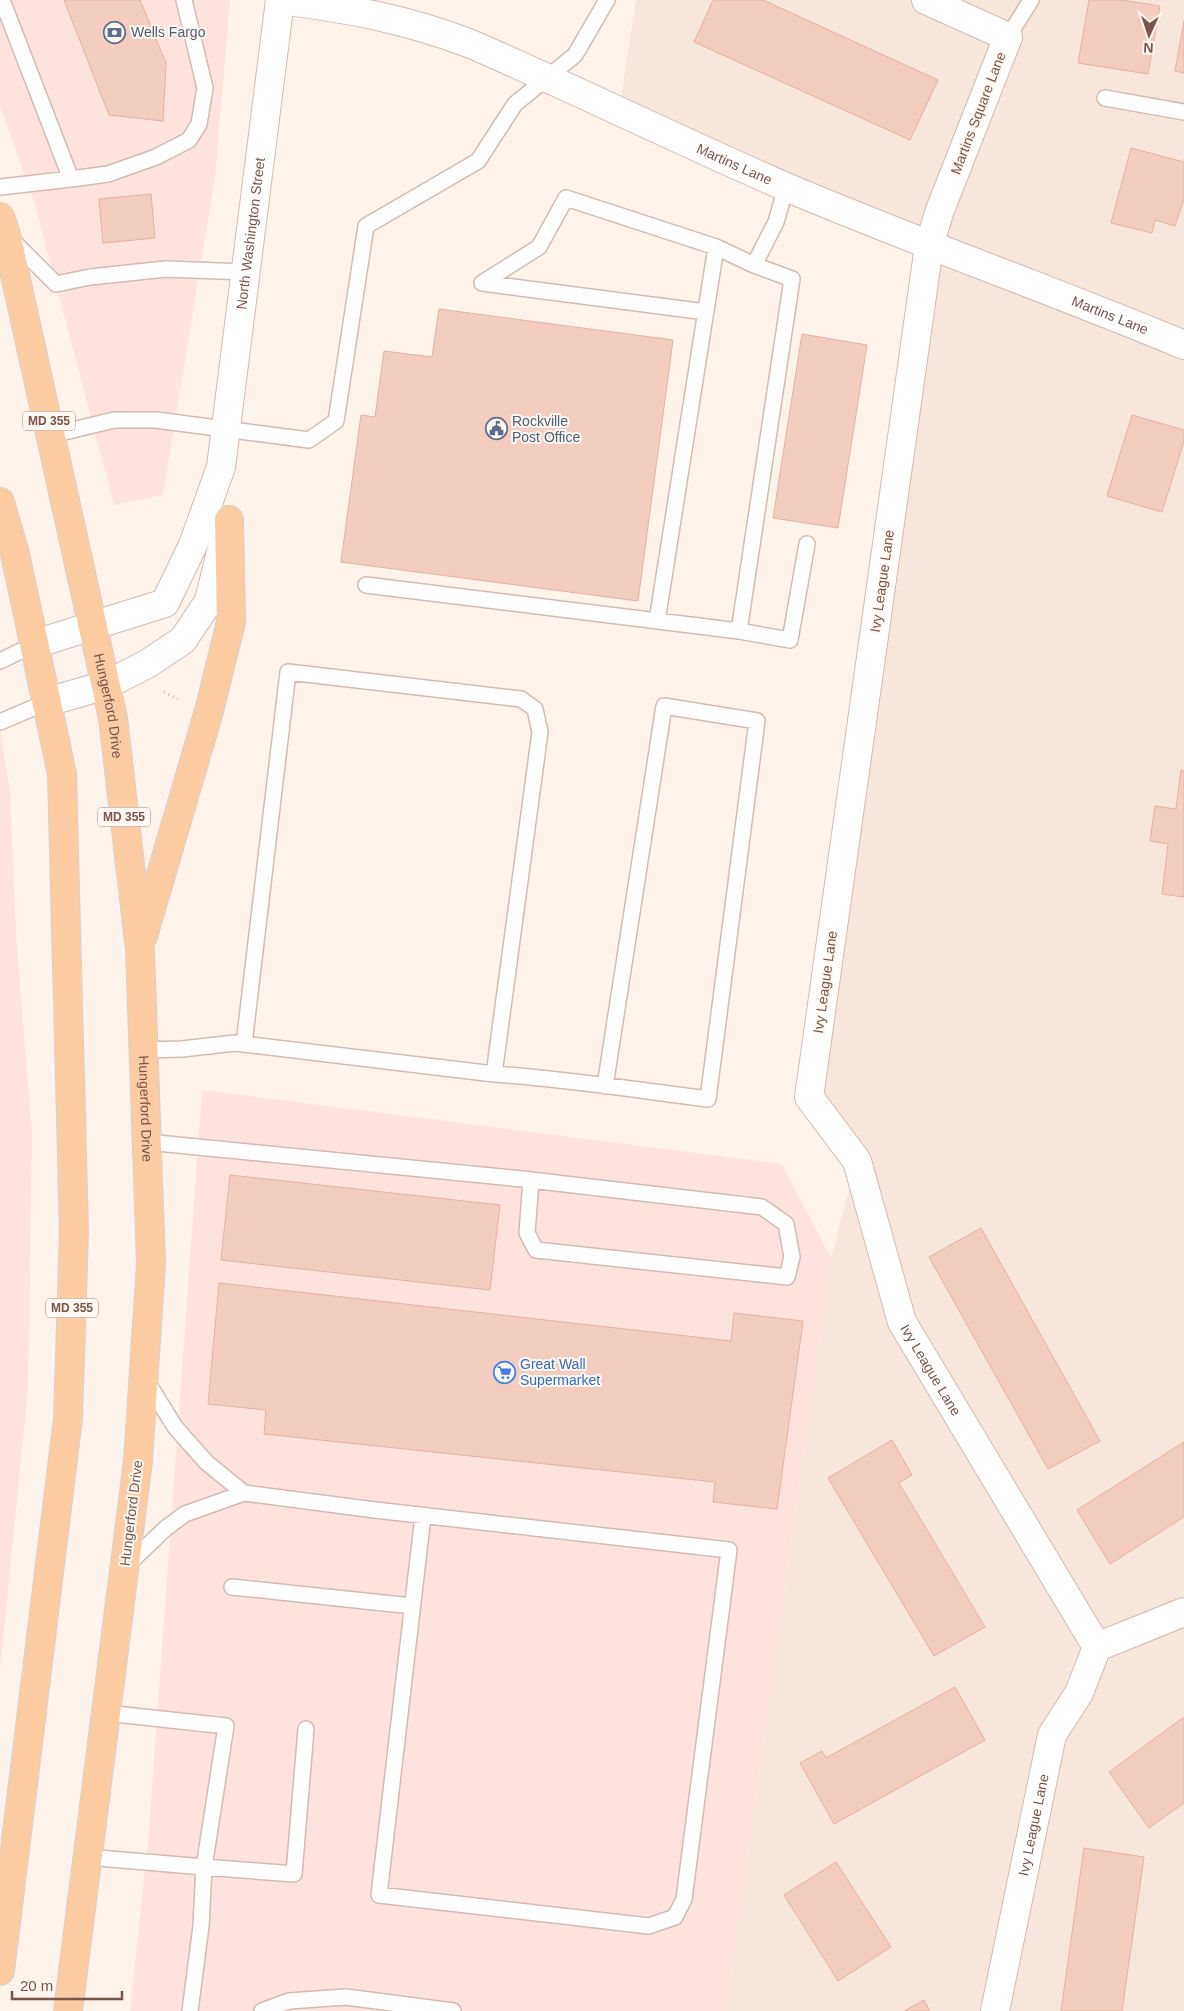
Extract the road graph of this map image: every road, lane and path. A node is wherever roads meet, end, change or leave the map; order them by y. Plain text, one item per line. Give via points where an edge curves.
1 (2, 0) edge
2 (184, 0) edge
3 (280, 0) edge
4 (607, 0) edge
5 (926, 0) edge
6 (1031, 0) edge
7 (1008, 37) junction
8 (547, 77) junction
9 (1105, 98) dead end
10 (1184, 112) edge
11 (71, 179) junction
12 (0, 187) edge
13 (786, 187) junction
14 (3, 225) edge
15 (929, 246) junction
16 (716, 247) junction
17 (754, 264) junction
18 (246, 272) junction
19 (706, 312) junction
20 (1184, 345) edge
21 (226, 428) junction
22 (52, 435) junction
23 (221, 467) junction
24 (0, 502) edge
25 (229, 520) junction
26 (807, 544) dead end
27 (366, 585) dead end
28 (657, 621) junction
29 (93, 627) junction
30 (739, 631) junction
31 (35, 644) junction
32 (0, 661) edge
33 (106, 685) junction
34 (156, 688) dead end
35 (182, 701) dead end
36 (47, 702) junction
37 (0, 722) edge
38 (140, 950) junction
39 (244, 1044) junction
40 (143, 1050) junction
41 (494, 1074) junction
42 (605, 1086) junction
43 (147, 1142) junction
44 (531, 1180) junction
45 (144, 1376) junction
46 (244, 1493) junction
47 (423, 1516) junction
48 (124, 1568) junction
49 (232, 1587) dead end
50 (412, 1606) junction
51 (1184, 1612) edge
52 (1096, 1647) junction
53 (106, 1713) junction
54 (306, 1729) dead end
55 (87, 1857) junction
56 (204, 1867) junction
57 (3, 1920) edge
58 (0, 1971) edge
59 (68, 2011) edge
60 (190, 2011) edge
61 (262, 2011) edge
62 (454, 2011) edge
63 (994, 2011) edge

1 - 11 lane
2 - 11 lane via 205,88 199,124 189,140 156,157 108,174
3 - 8 street, Martins Lane via 347,8 430,28
3 - 18 street, North Washington Street
4 - 8 lane via 575,54
5 - 7 street, Martins Square Lane
6 - 7 lane
7 - 15 street, Martins Square Lane
8 - 13 street, Martins Lane
8 - 21 lane via 515,104 478,161 366,226 336,421 309,440
9 - 10 lane
11 - 12 lane
13 - 15 street, Martins Lane
13 - 17 lane via 776,222
14 - 18 lane via 56,284 166,269
14 - 22 main road, Hungerford Drive / MD 355
15 - 20 street, Martins Lane
15 - 52 street, Ivy League Lane via 809,1098 856,1160 902,1322
16 - 17 lane
16 - 19 lane
16 - 19 lane via 566,198 539,247 482,283
17 - 30 lane via 792,279
18 - 21 street, North Washington Street
19 - 28 lane
21 - 22 lane via 156,420 114,420
21 - 23 street, North Washington Street
22 - 29 main road, Hungerford Drive / MD 355
23 - 25 street, North Washington Street
23 - 29 street, North Washington Street via 193,545 166,602
24 - 31 main road, MD 355 via 16,554
25 - 33 street, North Washington Street via 209,600 183,640 148,664
25 - 38 main road via 231,622 209,711
26 - 30 lane via 790,640
27 - 28 lane
28 - 30 lane
29 - 31 street, North Washington Street
29 - 33 main road, Hungerford Drive / MD 355
31 - 32 lane
31 - 36 main road, MD 355
33 - 36 street, North Washington Street
33 - 38 main road, Hungerford Drive / MD 355 via 113,718
34 - 35 path
36 - 37 lane
36 - 57 main road, MD 355 via 62,774 74,1232 68,1418
38 - 40 main road, Hungerford Drive / MD 355
39 - 40 lane
39 - 41 lane
39 - 41 lane via 288,672 501,697 521,700 536,709 540,732
40 - 43 main road, Hungerford Drive / MD 355
41 - 42 lane
42 - 42 lane via 708,1099 756,721 664,706
43 - 44 lane
43 - 45 main road, Hungerford Drive / MD 355 via 151,1264
44 - 44 lane via 762,1207 786,1224 792,1257 786,1277 536,1250 527,1233
45 - 46 lane via 175,1427 207,1463
45 - 48 main road, Hungerford Drive / MD 355 via 138,1461
46 - 47 lane
46 - 48 lane via 185,1514
47 - 50 lane
47 - 50 lane via 729,1550 684,1899 675,1917 649,1926 379,1895
48 - 53 main road, Hungerford Drive / MD 355
49 - 50 lane
51 - 52 street
52 - 63 street, Ivy League Lane via 1079,1693 1052,1735
53 - 55 main road, Hungerford Drive / MD 355
53 - 56 lane via 226,1726
54 - 56 lane via 294,1874
55 - 56 lane
55 - 59 main road, Hungerford Drive / MD 355
56 - 60 lane via 201,1926
57 - 58 main road, MD 355
61 - 62 lane via 289,2001 346,1997

